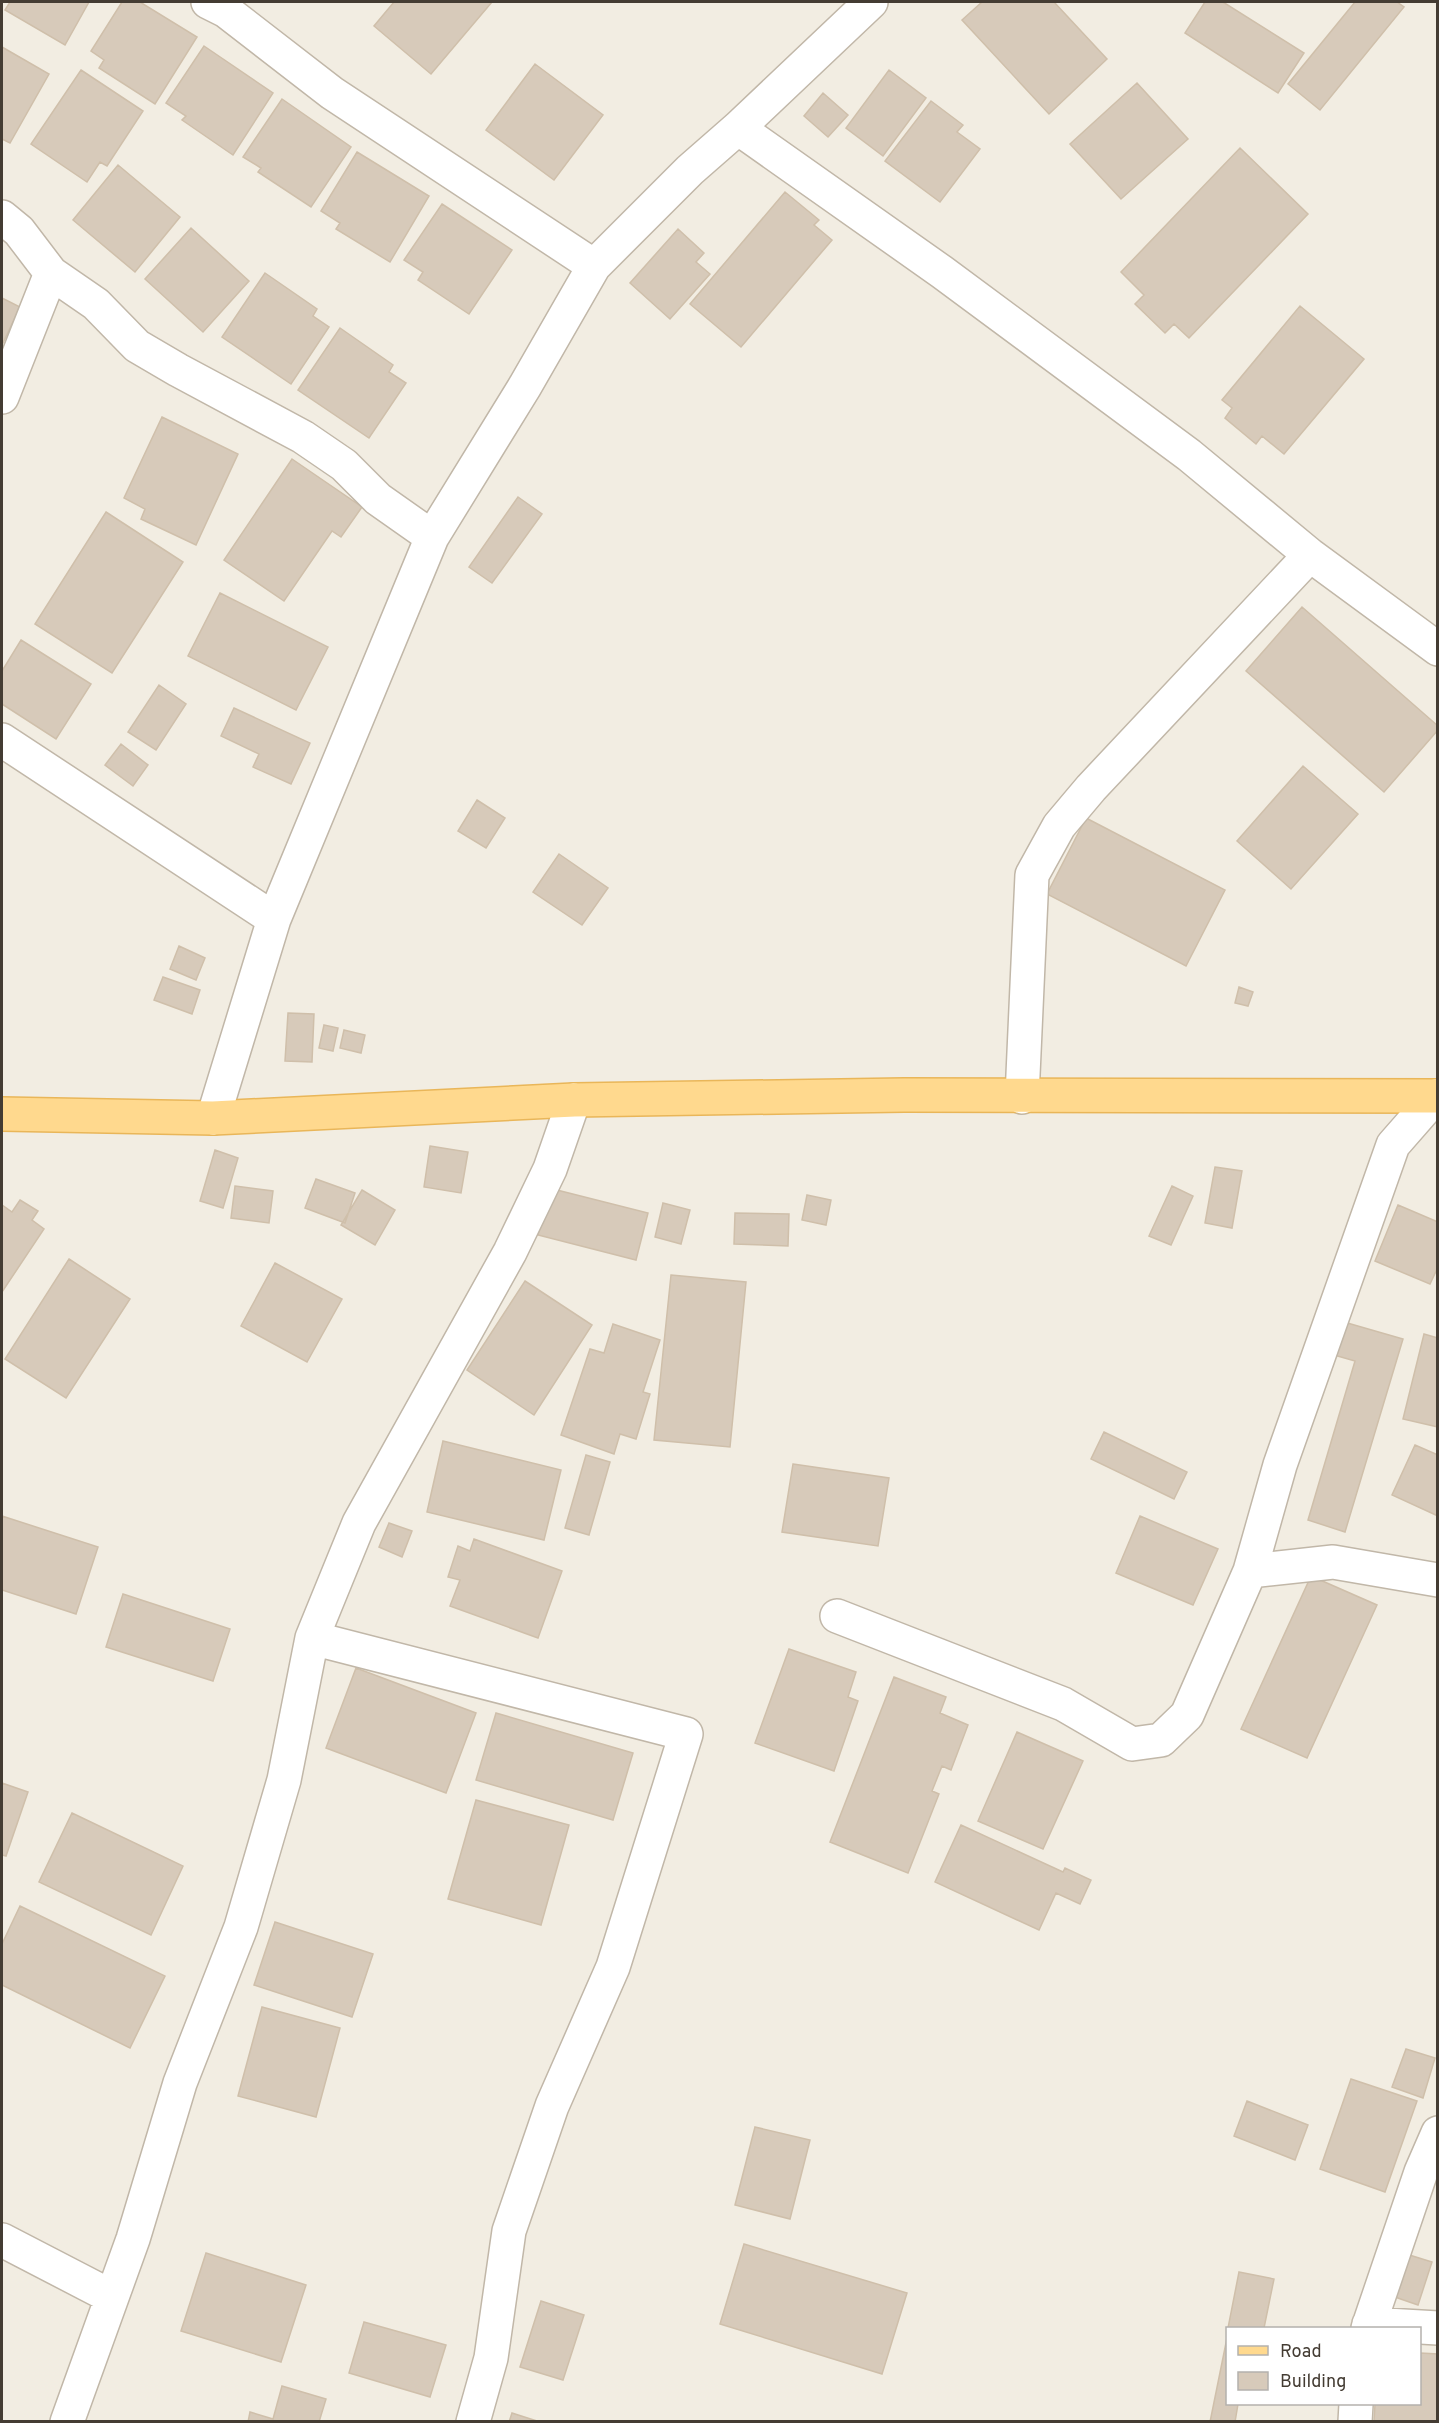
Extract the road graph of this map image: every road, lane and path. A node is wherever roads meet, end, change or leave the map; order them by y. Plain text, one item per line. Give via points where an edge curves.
1 (208, 2) edge
2 (871, 2) edge
3 (738, 128) junction
4 (2, 217) edge
5 (594, 266) junction
6 (51, 273) junction
7 (2, 397) edge
8 (432, 537) junction
9 (1310, 555) junction
10 (1437, 649) edge
11 (2, 740) edge
12 (274, 919) junction
13 (1437, 1096) edge
14 (1022, 1097) junction
15 (574, 1100) junction
16 (2, 1114) edge
17 (213, 1118) junction
18 (1250, 1571) junction
19 (1437, 1580) edge
20 (837, 1616) dead end
21 (312, 1638) junction
22 (1437, 2133) edge
23 (2, 2240) edge
24 (112, 2297) junction
25 (1369, 2326) edge
26 (1403, 2327) edge
27 (1421, 2328) edge
28 (1437, 2328) edge
29 (1356, 2405) edge
30 (67, 2421) edge
31 (473, 2421) edge
32 (1355, 2421) edge

1 - 5 street via 226,11 332,93
2 - 3 street
3 - 5 street
3 - 9 street via 942,272 1189,455
4 - 6 street via 19,231
5 - 8 street
6 - 7 street
6 - 8 street via 96,304 137,346 303,436 344,465 378,499
8 - 12 street
9 - 10 street
9 - 14 street via 1091,788 1059,826 1032,875
11 - 12 street
12 - 17 street
13 - 14 main road
13 - 18 street via 1393,1145 1280,1465
14 - 15 main road
15 - 17 main road
15 - 21 street via 550,1169 515,1242 359,1524
16 - 17 main road
18 - 19 street via 1333,1562
18 - 20 street via 1187,1715 1161,1740 1132,1744 1064,1704
21 - 24 street via 284,1780 241,1927 180,2083
21 - 31 street via 686,1734 613,1967 552,2106 509,2230 491,2358
22 - 25 street
23 - 24 street
24 - 30 street
25 - 26 street
27 - 28 street
29 - 32 street

